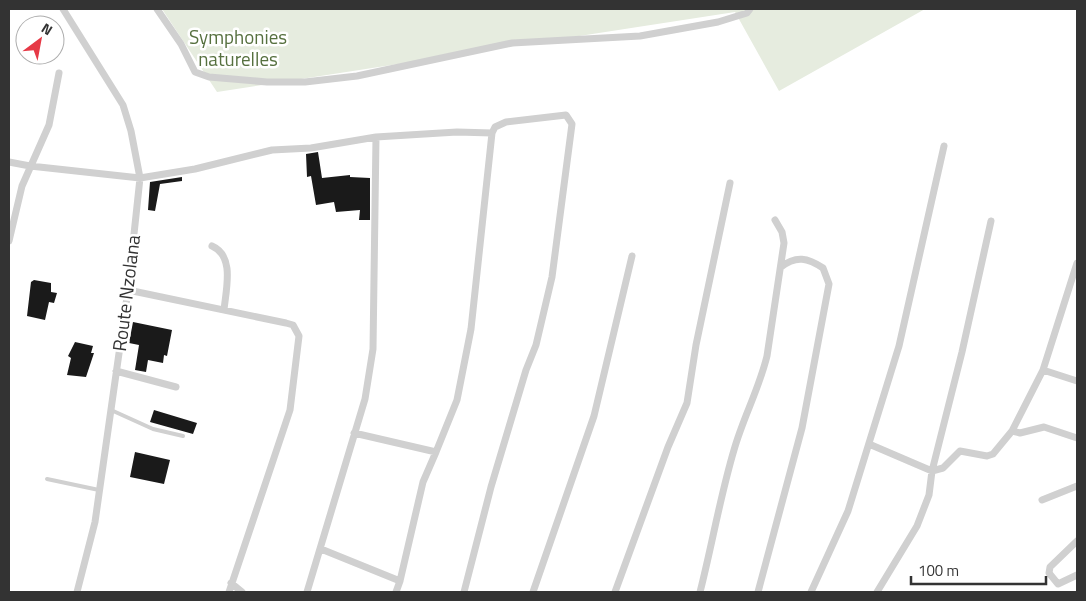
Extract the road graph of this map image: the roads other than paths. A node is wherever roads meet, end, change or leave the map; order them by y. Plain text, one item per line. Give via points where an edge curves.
1 (64, 9) edge
2 (157, 9) edge
3 (750, 9) edge
4 (59, 73) dead end
5 (492, 134) junction
6 (376, 137) junction
7 (944, 146) dead end
8 (9, 162) edge
9 (30, 166) junction
10 (140, 178) junction
11 (730, 182) dead end
12 (775, 220) dead end
13 (991, 221) dead end
14 (9, 241) edge
15 (212, 246) dead end
16 (632, 256) dead end
17 (1077, 263) edge
18 (781, 267) junction
19 (128, 290) junction
20 (224, 310) junction
21 (1043, 370) junction
22 (116, 371) junction
23 (1077, 381) edge
24 (176, 387) dead end
25 (111, 410) junction
26 (1012, 431) junction
27 (354, 433) junction
28 (183, 436) dead end
29 (1077, 438) edge
30 (869, 444) junction
31 (436, 452) junction
32 (932, 471) junction
33 (47, 479) dead end
34 (1077, 486) edge
35 (99, 490) junction
36 (1042, 500) dead end
37 (1077, 541) edge
38 (321, 549) junction
39 (1077, 575) edge
40 (400, 581) junction
41 (232, 583) junction
42 (77, 592) edge
43 (229, 592) edge
44 (242, 592) edge
45 (307, 592) edge
46 (396, 592) edge
47 (464, 592) edge
48 (533, 592) edge
49 (615, 592) edge
50 (700, 592) edge
51 (758, 592) edge
52 (811, 592) edge
53 (878, 592) edge

1 - 10 street, Route Nzolana via 123,105 132,131
2 - 3 street via 195,72 209,78 267,82 305,82 357,76 512,43 640,36 718,22 742,15
4 - 9 street via 49,125
5 - 6 street via 457,132
5 - 31 street via 469,345 457,400
5 - 47 street via 500,124 560,114 570,118 572,124 552,276 536,345 491,487
6 - 10 street via 311,148 272,150 195,169
6 - 27 street via 372,349 365,399
7 - 30 street via 913,291
8 - 9 street
9 - 10 street
9 - 14 street
10 - 19 street, Route Nzolana
11 - 49 street via 687,403
12 - 18 street via 784,243
13 - 32 street
15 - 20 street via 225,258 228,273
16 - 48 street via 594,416
17 - 21 street
18 - 50 street via 763,374 743,419 733,452
18 - 51 street via 788,261 807,258 823,268 829,284 802,428
19 - 20 street
19 - 22 street, Route Nzolana
20 - 41 street via 286,322 293,325 299,336 290,410
21 - 23 street
21 - 26 street
22 - 24 street
22 - 25 street, Route Nzolana
25 - 28 lane via 154,429
25 - 35 street, Route Nzolana
26 - 29 street via 1020,433 1044,427
26 - 32 street via 993,454 987,456 960,451 943,468
27 - 31 street
27 - 38 street
30 - 32 street
30 - 52 street via 848,511
31 - 40 street via 424,482
32 - 53 street via 924,512
33 - 35 lane
34 - 36 street
35 - 42 street, Route Nzolana via 95,522
37 - 39 street via 1050,567 1048,573 1058,584
38 - 40 street
38 - 45 street
40 - 46 street
41 - 43 street
41 - 44 street

